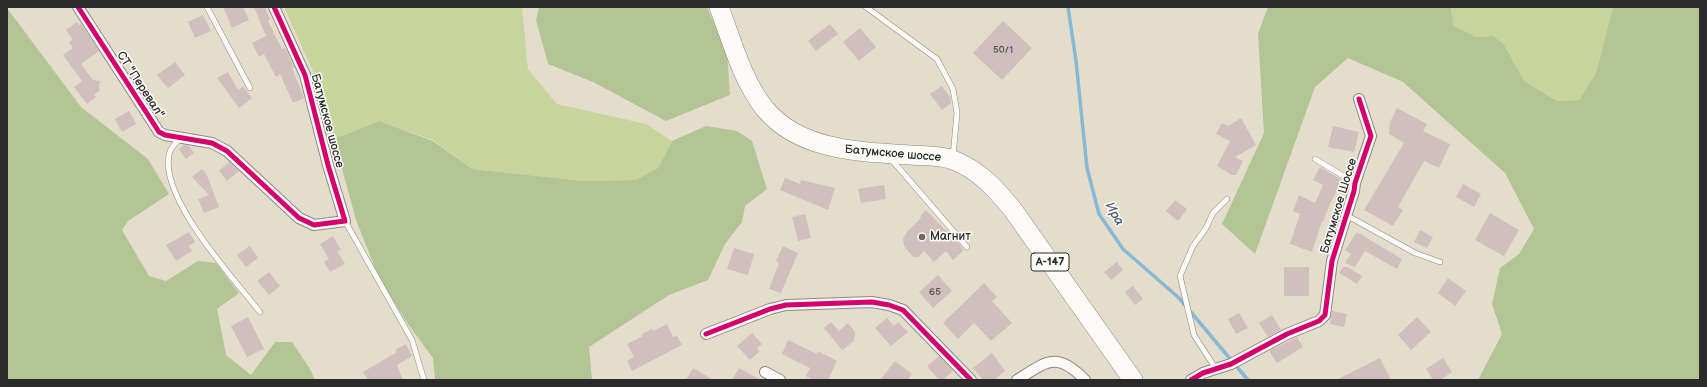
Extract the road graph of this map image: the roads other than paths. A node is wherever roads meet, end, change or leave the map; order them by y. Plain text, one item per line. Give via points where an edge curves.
1 (78, 7) edge
2 (207, 7) edge
3 (274, 7) edge
4 (719, 7) edge
5 (866, 7) edge
6 (250, 88) dead end
7 (1359, 99) dead end
8 (181, 138) junction
9 (886, 153) junction
10 (953, 159) junction
11 (1315, 159) dead end
12 (1355, 183) junction
13 (1227, 199) dead end
14 (1346, 215) junction
15 (345, 221) junction
16 (967, 246) dead end
17 (1440, 262) dead end
18 (260, 312) dead end
19 (706, 334) dead end
20 (1216, 369) junction
21 (765, 372) dead end
22 (424, 380) edge
23 (780, 380) edge
24 (971, 380) edge
25 (1017, 380) edge
26 (1085, 380) edge
27 (1133, 380) edge
28 (1191, 380) edge

1 - 8 street, СТ "Перевал" via 153,125 165,136
2 - 6 lane
3 - 15 street, Батумское шоссе via 305,75
4 - 9 highway, Батумское шоссе / А-147 via 751,88 766,109 784,127 808,139 838,148
5 - 10 lane via 937,58 953,89 956,107
7 - 12 street, Батумское Шоссе via 1371,136
8 - 15 street, СТ "Перевал" via 212,143 227,151 299,218 314,225
8 - 18 lane via 172,146 168,156 170,178 180,206
9 - 10 highway, Батумское шоссе / А-147
9 - 16 lane
10 - 27 highway, Батумское шоссе / А-147 via 978,173 991,184 1013,210
11 - 12 lane
12 - 14 street, Батумское Шоссе
13 - 20 lane via 1213,213 1193,246 1180,276 1194,335
14 - 17 lane via 1415,253
14 - 20 street, Батумское Шоссе via 1332,261 1325,315 1319,321
15 - 22 lane, Батумское шоссе via 412,340
19 - 24 street via 770,309 872,302 903,310
20 - 28 street, Батумское Шоссе
21 - 23 street
25 - 26 street via 1048,362 1069,365

